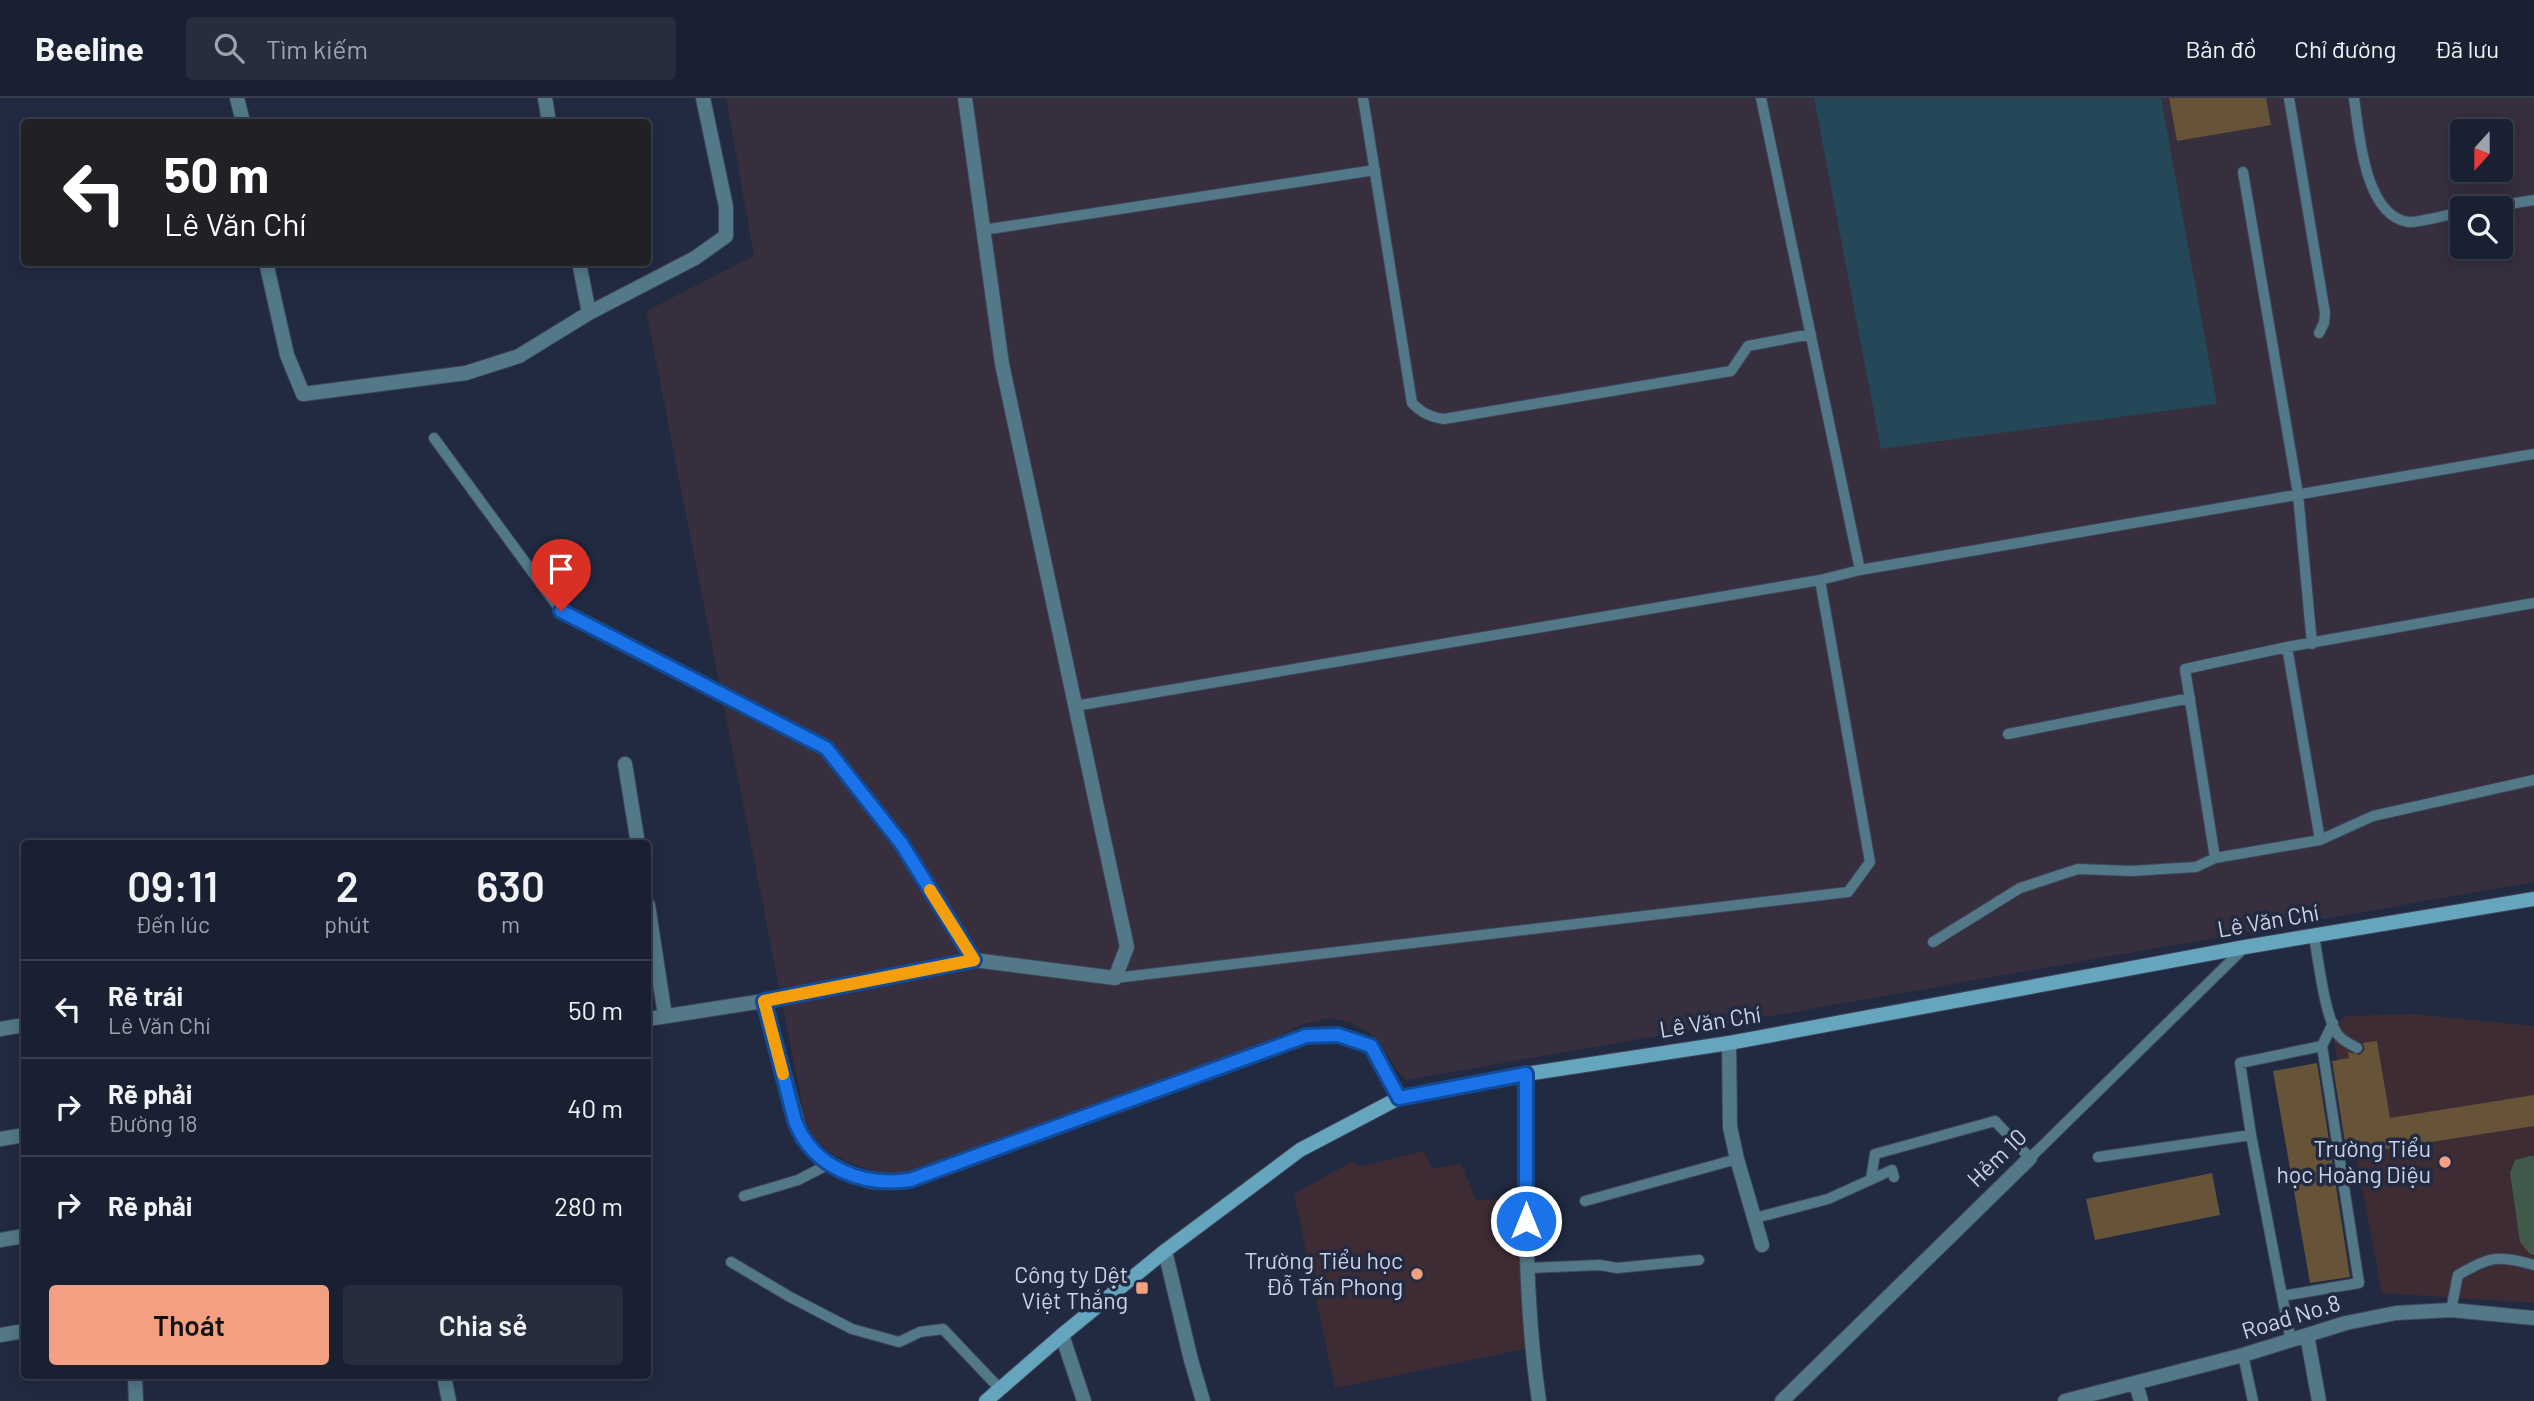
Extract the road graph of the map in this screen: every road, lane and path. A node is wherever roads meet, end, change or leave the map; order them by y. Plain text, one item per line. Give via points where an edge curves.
1 (237, 98) edge
2 (545, 98) edge
3 (703, 98) edge
4 (965, 98) edge
5 (1363, 98) edge
6 (1761, 98) edge
7 (2288, 98) edge
8 (2354, 98) edge
9 (242, 119) edge
10 (548, 119) edge
11 (1375, 170) junction
12 (2243, 172) dead end
13 (2534, 200) edge
14 (2513, 204) edge
15 (2450, 214) edge
16 (983, 230) junction
17 (267, 266) edge
18 (580, 266) edge
19 (589, 313) junction
20 (2319, 333) dead end
21 (1811, 334) junction
22 (434, 438) dead end
23 (2534, 454) edge
24 (2298, 494) junction
25 (1860, 570) junction
26 (1820, 580) junction
27 (2534, 603) edge
28 (2312, 644) junction
29 (2287, 647) junction
30 (2190, 698) junction
31 (1075, 706) junction
32 (2008, 734) dead end
33 (625, 764) dead end
34 (2534, 780) edge
35 (637, 840) edge
36 (2320, 840) junction
37 (2215, 858) junction
38 (2534, 898) edge
39 (651, 925) edge
40 (2314, 936) junction
41 (1933, 942) dead end
42 (2245, 947) junction
43 (974, 960) junction
44 (1115, 978) junction
45 (764, 1001) junction
46 (665, 1016) junction
47 (651, 1018) edge
48 (2333, 1023) junction
49 (21, 1026) edge
50 (0, 1029) edge
51 (1729, 1043) junction
52 (2322, 1046) junction
53 (2357, 1048) dead end
54 (1526, 1074) junction
55 (1399, 1098) junction
56 (2251, 1135) junction
57 (21, 1136) edge
58 (0, 1139) edge
59 (2098, 1157) dead end
60 (2030, 1158) junction
61 (1737, 1159) junction
62 (828, 1164) junction
63 (1894, 1177) dead end
64 (1871, 1179) junction
65 (744, 1196) dead end
66 (1585, 1201) dead end
67 (1755, 1218) junction
68 (21, 1236) edge
69 (0, 1240) edge
70 (1762, 1245) dead end
71 (1165, 1251) junction
72 (1699, 1260) dead end
73 (731, 1262) dead end
74 (2534, 1265) edge
75 (1528, 1268) junction
76 (2282, 1296) junction
77 (2451, 1310) junction
78 (2534, 1318) edge
79 (21, 1332) edge
80 (0, 1335) edge
81 (1062, 1335) junction
82 (2307, 1335) junction
83 (2291, 1341) junction
84 (2243, 1355) junction
85 (135, 1379) edge
86 (445, 1379) edge
87 (2136, 1384) junction
88 (1001, 1390) junction
89 (136, 1401) edge
90 (449, 1401) edge
91 (986, 1401) edge
92 (1084, 1401) edge
93 (1203, 1401) edge
94 (1539, 1401) edge
95 (1782, 1401) edge
96 (2065, 1401) edge
97 (2141, 1401) edge
98 (2253, 1401) edge
99 (2319, 1401) edge

1 - 9 street
2 - 10 street
3 - 19 street via 726,207 726,236 695,258
4 - 16 street
5 - 11 lane
6 - 21 lane
7 - 20 lane via 2325,313
8 - 15 lane via 2363,156 2376,196 2389,212 2408,222
11 - 16 lane
11 - 21 lane via 1412,403 1431,418 1731,371 1748,346
12 - 24 lane
13 - 14 lane
16 - 31 street via 1002,364
17 - 19 street via 287,355 303,394 466,373 519,356
18 - 19 street
21 - 25 lane
22 - 43 lane via 561,611 826,748 901,843
23 - 24 lane
24 - 25 lane
24 - 28 lane
25 - 26 lane
26 - 31 lane
26 - 44 lane via 1870,862 1848,892
27 - 28 lane
28 - 29 lane
29 - 30 lane via 2185,669
29 - 36 lane
30 - 32 lane
30 - 37 lane
31 - 44 street via 1127,947
33 - 35 street
34 - 36 lane via 2373,816
36 - 37 lane
37 - 41 lane via 2196,867 2078,869 2020,888
38 - 40 main road, Lê Văn Chí
39 - 46 street
40 - 42 main road, Lê Văn Chí
40 - 48 lane
42 - 51 main road, Lê Văn Chí
42 - 60 lane, Hẻm 10
43 - 44 street
43 - 45 street
45 - 46 street
45 - 62 street via 795,1121 802,1138
46 - 47 street
48 - 52 lane
48 - 53 lane via 2339,1036
49 - 50 street
51 - 54 main road, Lê Văn Chí
51 - 61 street via 1730,1127
52 - 56 lane via 2240,1063
52 - 76 lane via 2359,1283
54 - 55 main road, Lê Văn Chí
54 - 75 street
55 - 62 street via 1371,1046 1338,1035 1306,1036 910,1180 873,1182
55 - 71 main road, Lê Văn Chí via 1300,1150
56 - 59 lane
56 - 76 lane
57 - 58 street
60 - 64 lane via 1995,1121 1875,1154
60 - 95 street, Hẻm 10
61 - 66 lane
61 - 67 street
62 - 65 lane via 798,1180
63 - 64 lane via 1892,1170
64 - 67 lane via 1828,1199
67 - 70 street
68 - 69 street
71 - 81 main road, Lê Văn Chí
71 - 93 street
72 - 75 lane via 1617,1268
73 - 88 lane via 852,1329 899,1342 920,1332 943,1329
74 - 77 lane via 2487,1259 2458,1275
75 - 94 street
76 - 83 lane
77 - 78 street, Road No.8
77 - 82 street, Road No.8 via 2396,1313
79 - 80 street
81 - 88 main road, Lê Văn Chí
81 - 92 street
82 - 83 street, Road No.8
82 - 99 street
83 - 84 street, Road No.8
84 - 87 street, Road No.8
84 - 98 lane
85 - 89 street
86 - 90 street
87 - 96 street, Road No.8
87 - 97 street
88 - 91 main road, Lê Văn Chí

